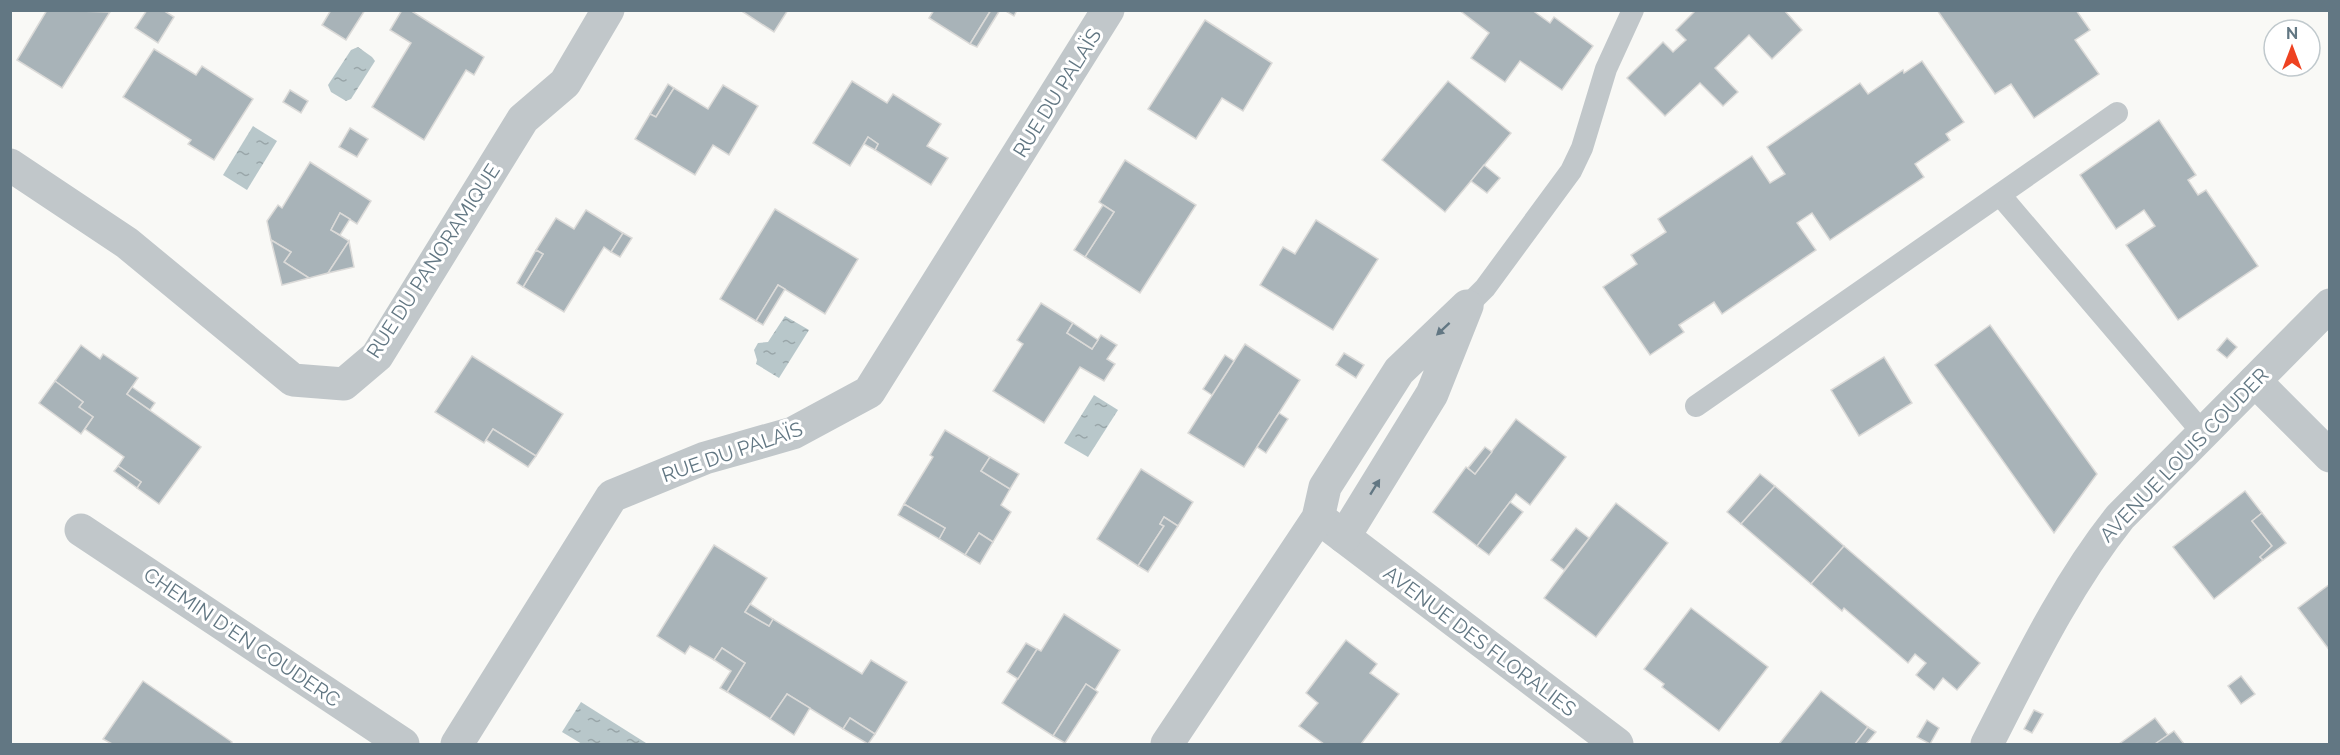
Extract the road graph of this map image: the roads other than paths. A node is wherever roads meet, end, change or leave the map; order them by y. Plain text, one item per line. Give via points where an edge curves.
1 (608, 10) edge
2 (1108, 10) edge
3 (1633, 10) edge
4 (2117, 112) dead end
5 (10, 165) edge
6 (2000, 195) junction
7 (2330, 305) edge
8 (1467, 306) junction
9 (2255, 381) junction
10 (1696, 406) dead end
11 (2203, 433) junction
12 (2330, 456) edge
13 (1318, 518) junction
14 (81, 530) dead end
15 (1344, 537) junction
16 (403, 744) edge
17 (457, 744) edge
18 (1167, 744) edge
19 (1617, 744) edge
20 (1987, 744) edge

1 - 5 street, RUE DU PANORAMIQUE via 564,83 523,119 377,356 344,384 293,380 127,243
2 - 17 street, RUE DU PALAÏS via 869,392 793,433 705,458 612,496
3 - 8 lane via 1606,69 1571,171 1485,288
4 - 6 lane
6 - 10 lane
6 - 11 lane
7 - 9 street, AVENUE LOUIS COUDER
8 -> 13 street via 1399,370 1325,487
15 -> 8 street via 1432,394
9 - 11 street, AVENUE LOUIS COUDER
9 - 12 street
11 - 20 street, AVENUE LOUIS COUDER via 2120,517 2094,550 2067,591
13 - 15 street, AVENUE DES FLORALIES
13 - 18 street
14 - 16 street, CHEMIN D'EN COUDERC
15 - 19 street, AVENUE DES FLORALIES

